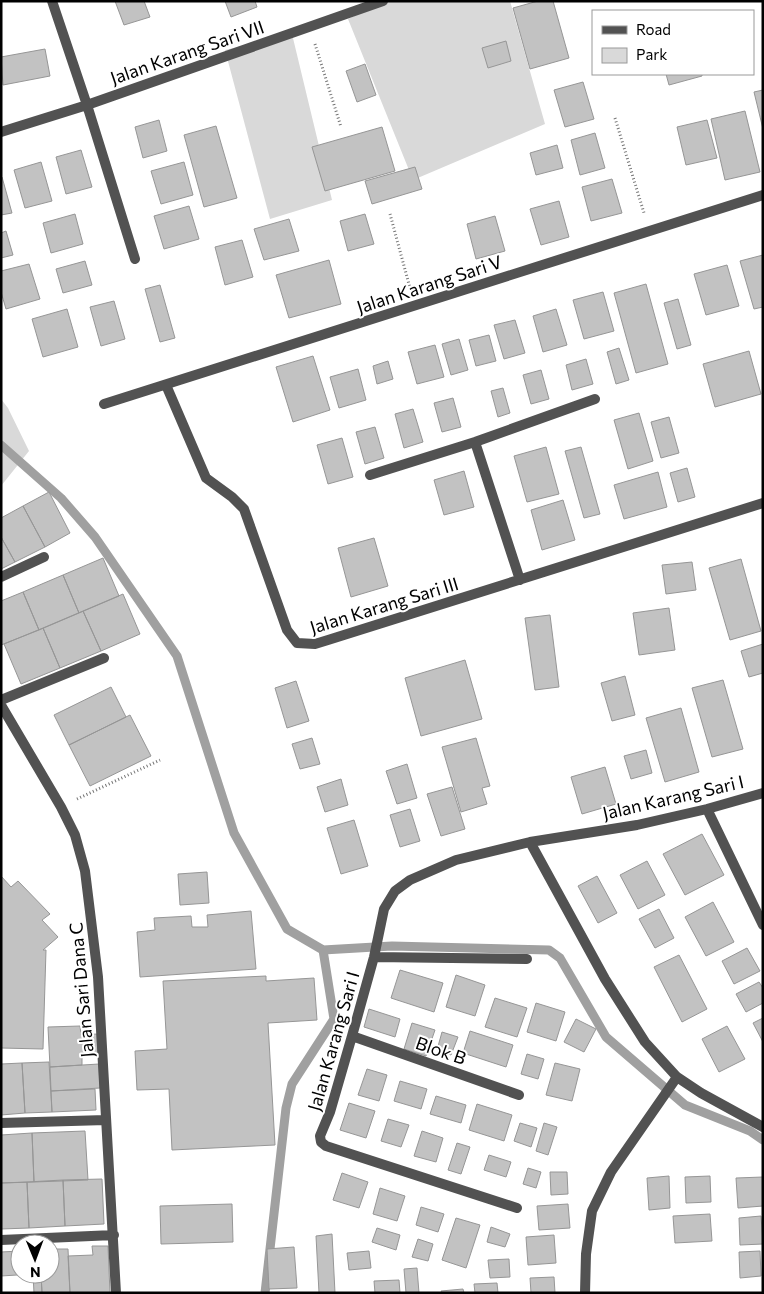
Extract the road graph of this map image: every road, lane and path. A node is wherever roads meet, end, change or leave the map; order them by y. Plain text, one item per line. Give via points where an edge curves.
1 (52, 1) edge
2 (383, 1) edge
3 (309, 27) junction
4 (87, 105) junction
5 (615, 118) dead end
6 (342, 127) dead end
7 (1, 132) edge
8 (763, 195) edge
9 (390, 214) dead end
10 (649, 231) junction
11 (135, 259) dead end
12 (415, 305) junction
13 (166, 385) junction
14 (595, 399) dead end
15 (104, 404) dead end
16 (475, 442) junction
17 (370, 475) dead end
18 (763, 503) edge
19 (44, 558) dead end
20 (1, 577) edge
21 (520, 580) junction
22 (104, 658) dead end
23 (1, 700) edge
24 (1, 705) edge
25 (160, 760) dead end
26 (763, 793) edge
27 (61, 807) junction
28 (707, 809) junction
29 (530, 842) junction
30 (763, 925) edge
31 (374, 957) junction
32 (527, 959) dead end
33 (352, 1036) junction
34 (677, 1077) junction
35 (519, 1095) dead end
36 (106, 1120) junction
37 (1, 1123) edge
38 (763, 1127) edge
39 (516, 1208) dead end
40 (114, 1235) junction
41 (1, 1240) edge
42 (116, 1293) edge
43 (585, 1293) edge

1 - 4 street
2 - 3 street, Jalan Karang Sari VII
3 - 4 street, Jalan Karang Sari VII
3 - 6 path
4 - 7 street, Jalan Karang Sari VII
4 - 11 street
5 - 10 path
8 - 10 street, Jalan Karang Sari V
9 - 12 path
10 - 12 street, Jalan Karang Sari V
12 - 13 street, Jalan Karang Sari V
13 - 15 street, Jalan Karang Sari V
13 - 21 street, Jalan Karang Sari III via 206,478 244,509 287,630 297,643 321,642
14 - 16 street
16 - 17 street
16 - 21 street
18 - 21 street, Jalan Karang Sari III
19 - 20 street
22 - 23 street
24 - 27 street, Jalan Sari Dana C
25 - 27 path
26 - 28 street, Jalan Karang Sari I
27 - 36 street, Jalan Sari Dana C via 75,835 85,871 98,977
28 - 29 street, Jalan Karang Sari I via 637,825
28 - 30 street
29 - 31 street, Jalan Karang Sari I via 456,860 410,880 395,891 384,909
29 - 34 street via 605,979 645,1042
31 - 32 street
31 - 33 street, Jalan Karang Sari I
33 - 35 street, Blok B
33 - 39 street, Jalan Karang Sari I via 320,1136 321,1142
34 - 38 street
34 - 43 street via 611,1172 592,1212
36 - 37 street
36 - 40 street, Jalan Sari Dana C
40 - 41 street
40 - 42 street, Jalan Sari Dana C

